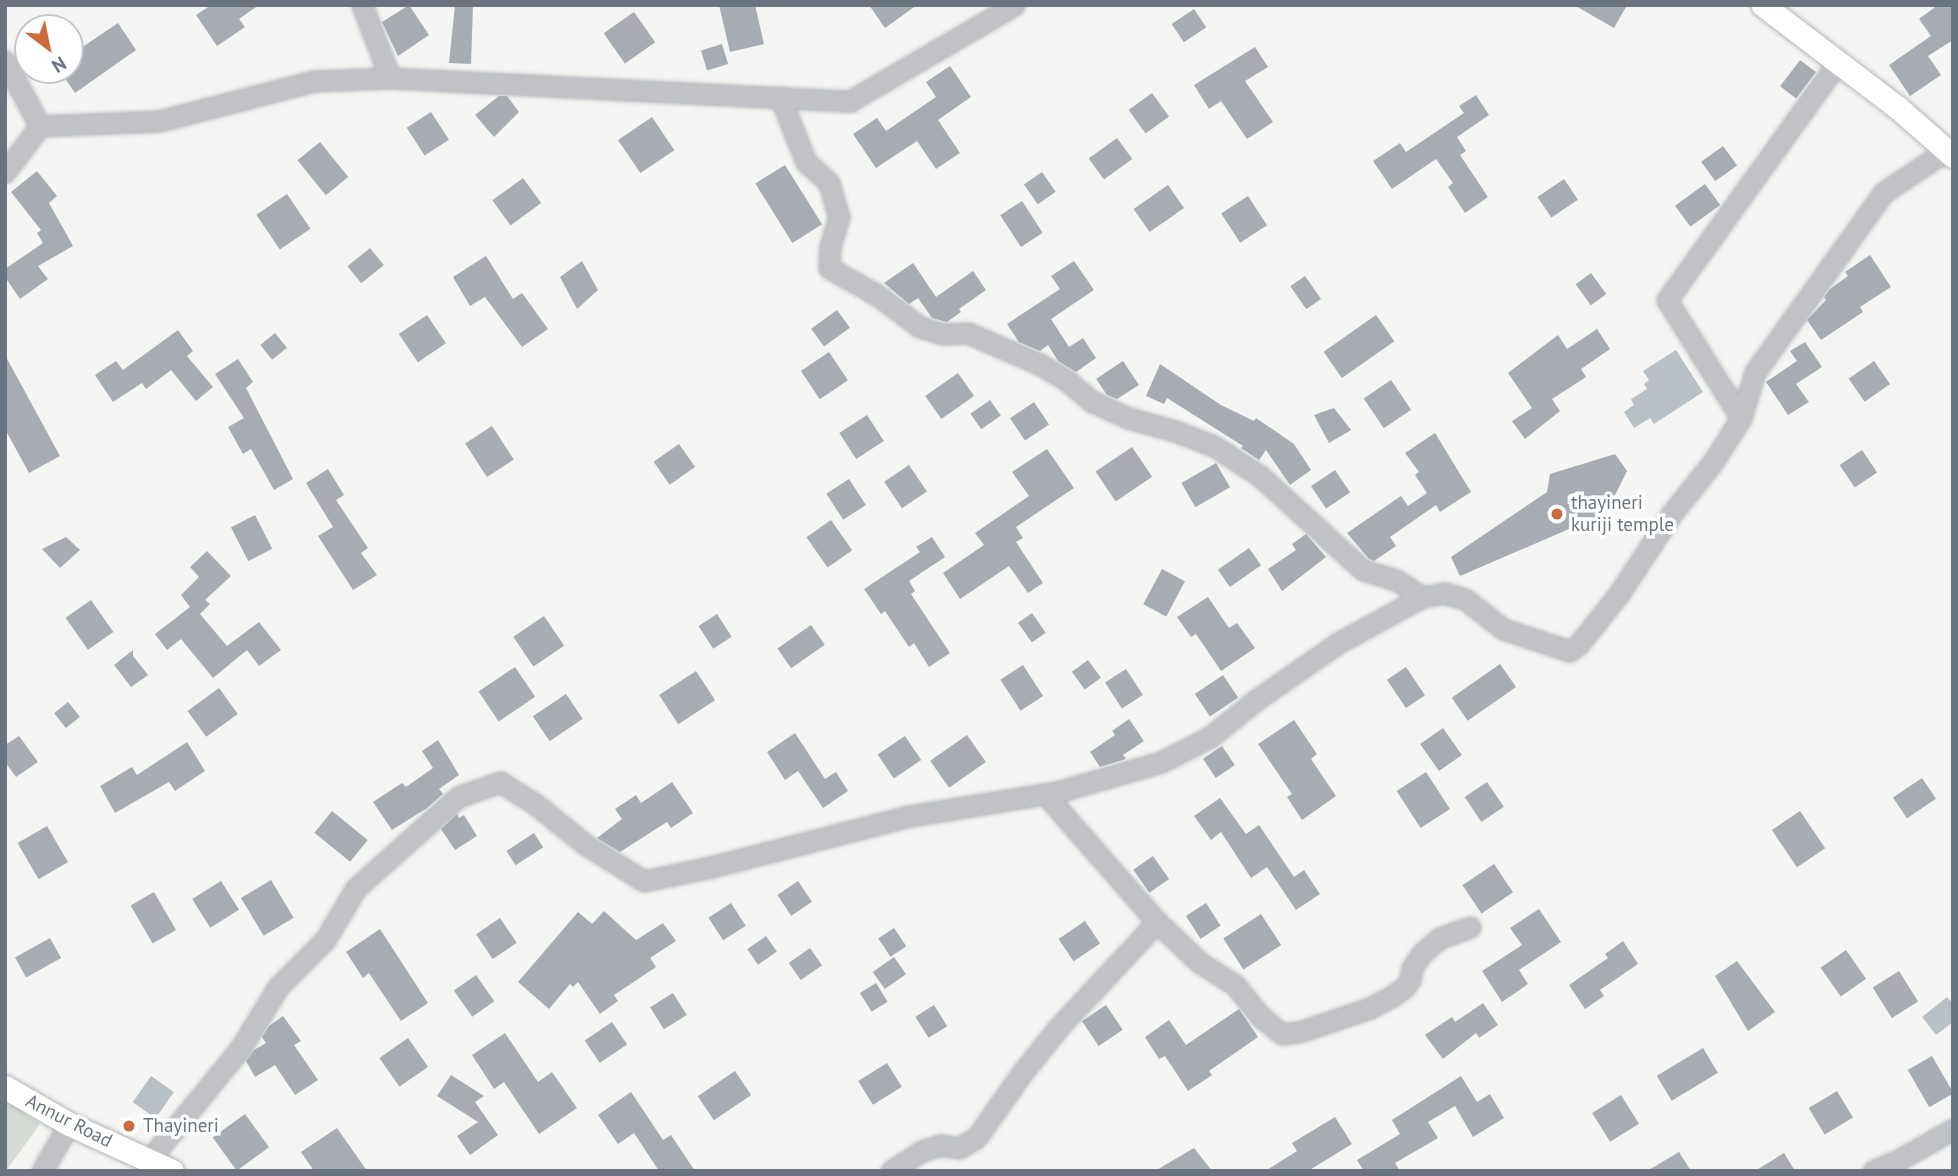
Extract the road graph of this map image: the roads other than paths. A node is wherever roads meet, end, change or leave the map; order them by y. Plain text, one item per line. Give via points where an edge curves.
1 (362, 5) edge
2 (1014, 5) edge
3 (1763, 5) edge
4 (5, 61) edge
5 (1838, 62) junction
6 (390, 78) junction
7 (780, 97) junction
8 (40, 126) junction
9 (1950, 154) edge
10 (5, 172) edge
11 (1741, 418) junction
12 (1422, 597) junction
13 (1045, 794) junction
14 (1157, 922) junction
15 (1469, 927) dead end
16 (5, 1087) edge
17 (69, 1124) junction
18 (1953, 1129) edge
19 (149, 1160) junction
20 (42, 1171) edge
21 (172, 1171) edge
22 (891, 1171) edge
23 (1873, 1171) edge

1 - 6 street
2 - 7 street via 850,101
3 - 5 main road
4 - 8 street
5 - 9 main road
5 - 11 street via 1667,300
6 - 7 street
6 - 8 street via 314,81 159,121
7 - 12 street via 806,162 829,183 839,217 829,268 920,327 943,334 968,333 1039,364 1091,401 1128,418 1214,446 1260,476 1363,570 1396,580
8 - 10 street
9 - 11 street via 1884,192 1755,372
11 - 12 street via 1618,595 1569,651 1503,629 1465,599 1444,593
12 - 13 street via 1338,643 1210,737 1161,762
13 - 14 street
13 - 19 street via 911,816 644,881 500,782 458,797 356,888 325,940 278,987 240,1049
14 - 15 street via 1199,962 1234,985 1282,1034 1370,1008 1391,997 1410,980 1422,953 1440,938
14 - 22 street via 1058,1028 977,1137 959,1148 940,1145 922,1151
16 - 17 main road, Annur Road
17 - 19 main road, Annur Road
17 - 20 street
18 - 23 street
19 - 21 main road, Annur Road

